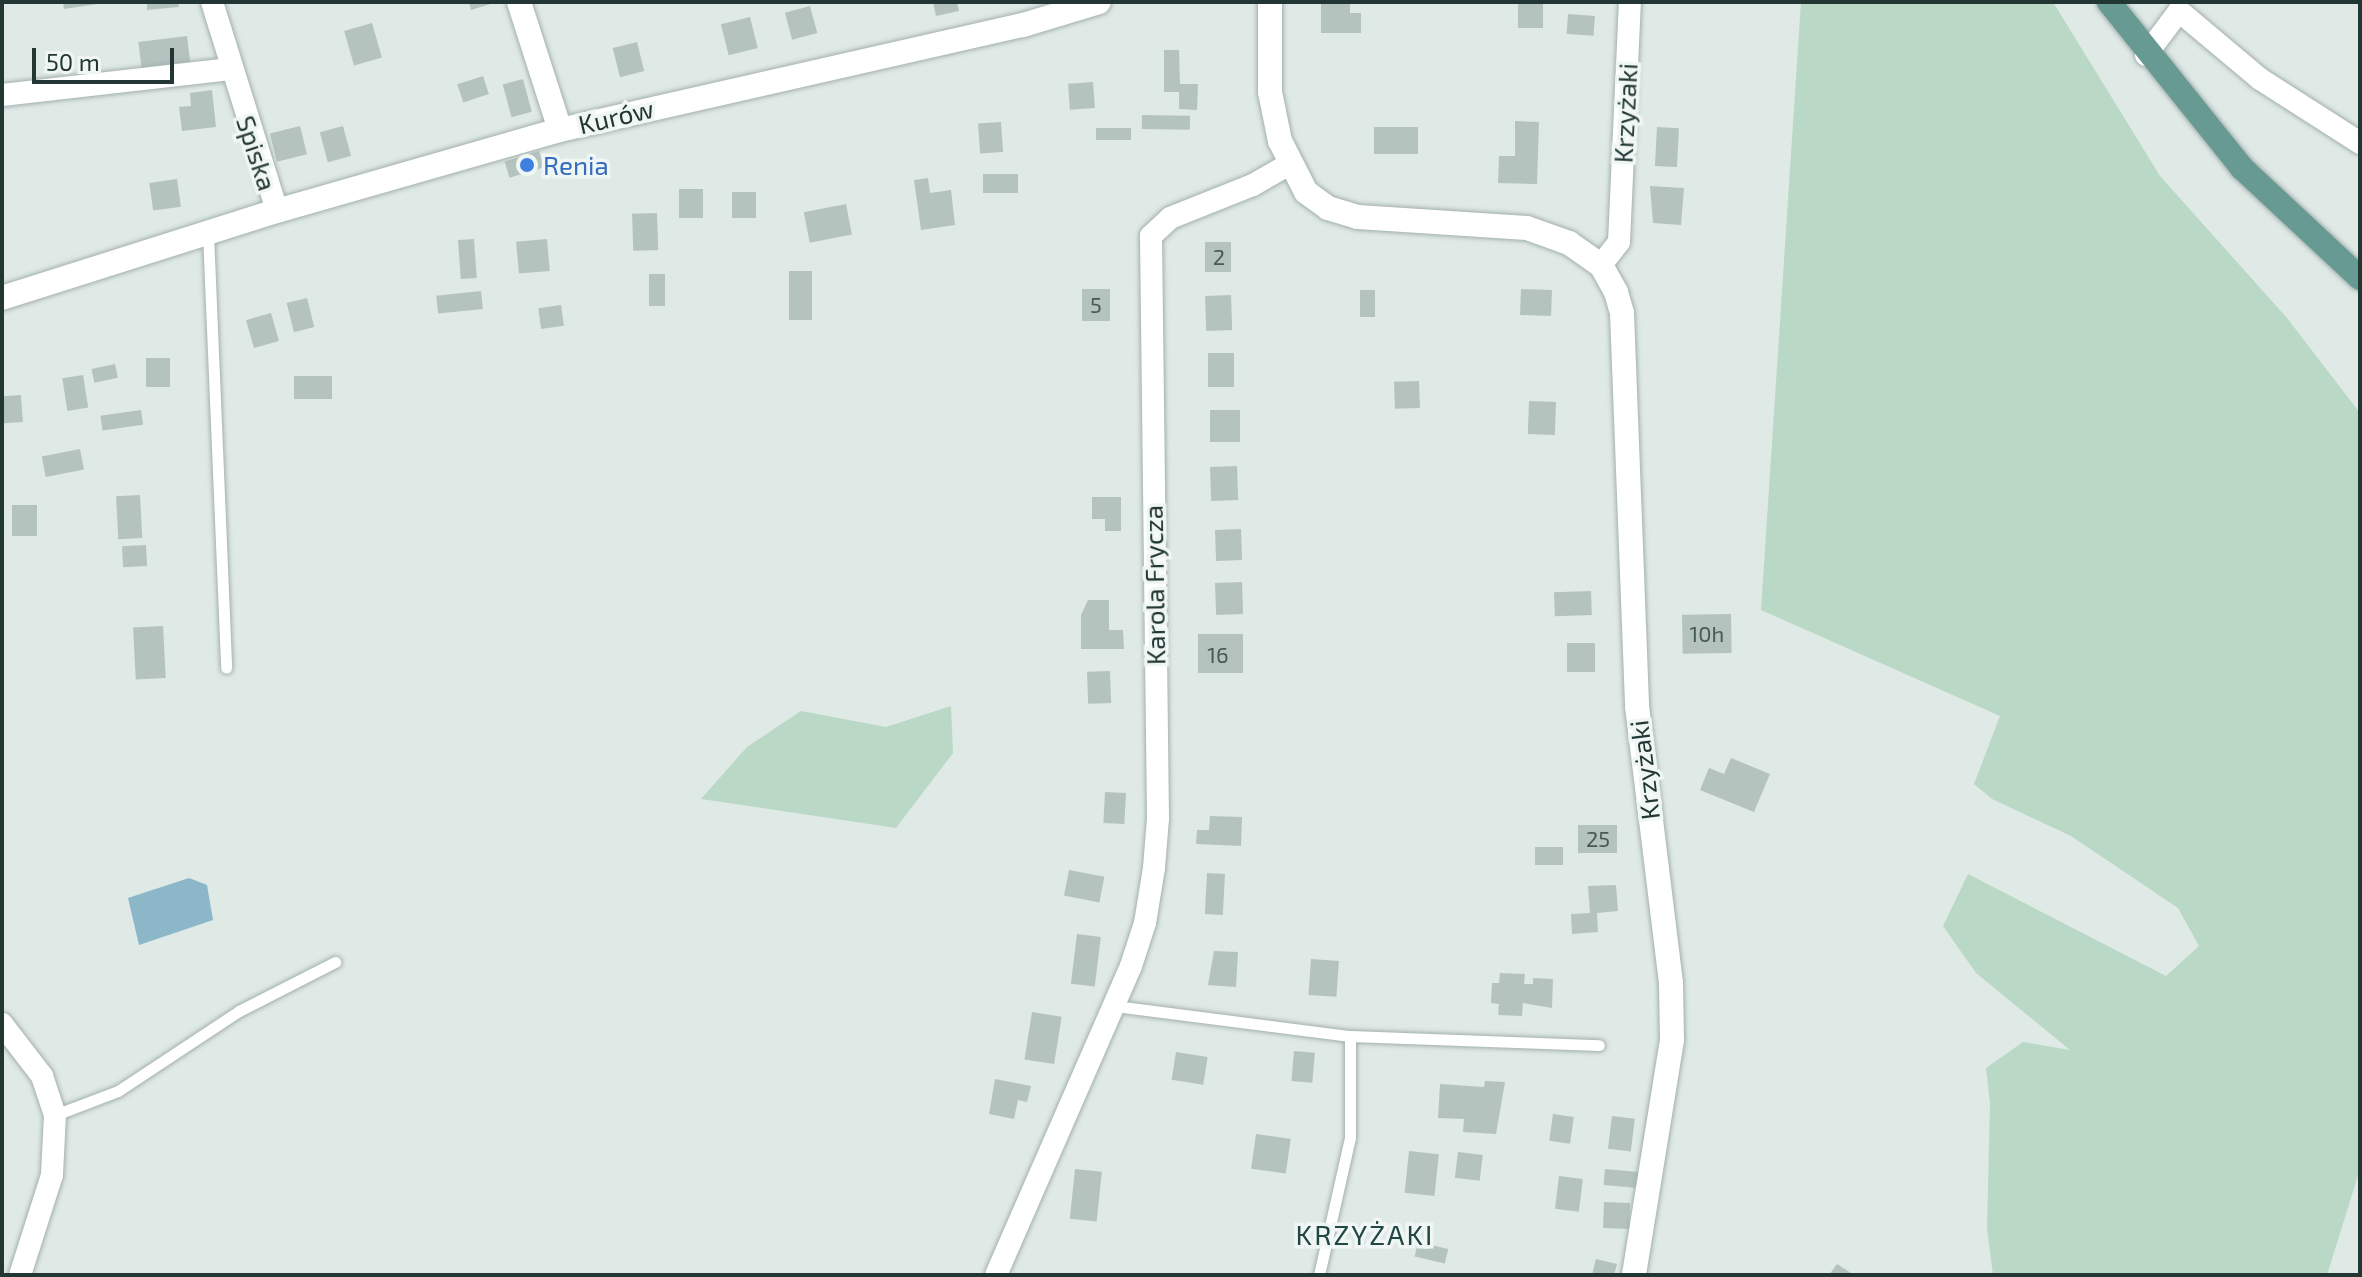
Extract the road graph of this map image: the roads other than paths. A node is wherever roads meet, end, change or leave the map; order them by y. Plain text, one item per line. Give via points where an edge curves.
1 (212, 2) edge
2 (519, 2) edge
3 (1099, 2) edge
4 (1270, 2) edge
5 (1630, 2) edge
6 (2109, 2) edge
7 (2146, 55) junction
8 (231, 69) junction
9 (2, 95) edge
10 (560, 130) junction
11 (2360, 143) edge
12 (1291, 163) junction
13 (277, 211) junction
14 (208, 232) junction
15 (1601, 265) junction
16 (2360, 278) edge
17 (2, 298) edge
18 (226, 668) dead end
19 (335, 962) dead end
20 (1115, 1006) junction
21 (2, 1024) edge
22 (1350, 1036) junction
23 (1599, 1045) dead end
24 (55, 1115) junction
25 (20, 1275) edge
26 (996, 1275) edge
27 (1319, 1275) edge
28 (1634, 1275) edge

1 - 8 street, Spiska
2 - 10 street
3 - 10 street, Kurów via 1023,25
4 - 12 street via 1270,92 1280,141
5 - 15 street, Krzyżaki via 1619,242
6 - 7 main road
7 - 11 street via 2179,11 2260,79
7 - 16 main road via 2242,168
8 - 9 street
8 - 13 street, Spiska
10 - 13 street, Kurów
12 - 15 street via 1306,192 1328,208 1358,217 1527,228 1569,243
12 - 20 street, Karola Frycza via 1253,185 1160,223 1151,236 1158,818 1145,923
13 - 14 street, Kurów
14 - 17 street, Kurów
14 - 18 lane
15 - 28 street, Krzyżaki via 1622,313 1637,706 1671,983 1672,1040
19 - 24 lane via 239,1011 118,1091
20 - 22 lane
20 - 26 street, Karola Frycza
21 - 24 street via 42,1076
22 - 23 lane
22 - 27 lane via 1350,1137
24 - 25 street via 52,1175

